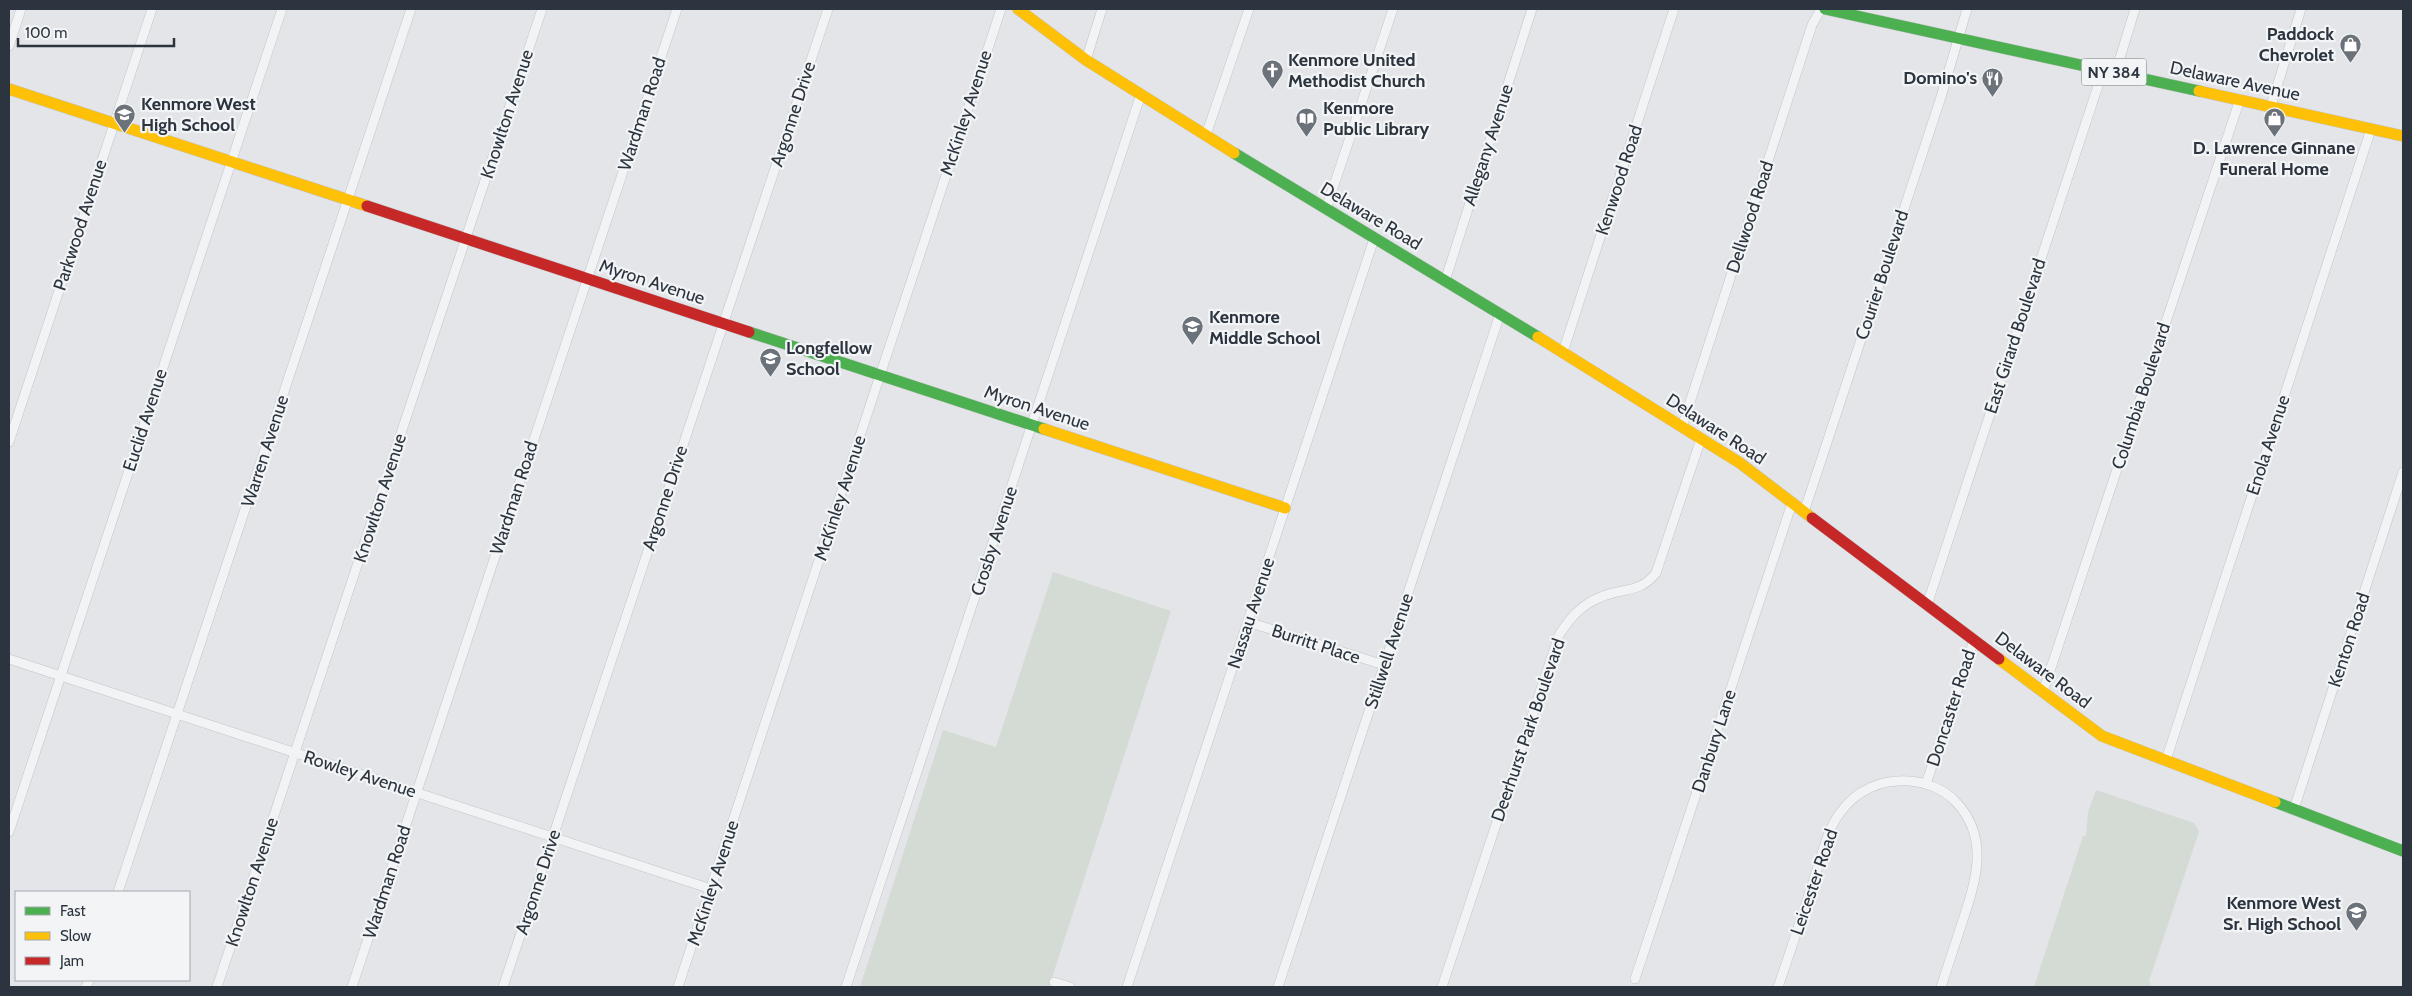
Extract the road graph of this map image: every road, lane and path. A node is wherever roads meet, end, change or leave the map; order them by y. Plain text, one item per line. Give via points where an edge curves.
1 (21, 9) edge
2 (152, 9) edge
3 (282, 9) edge
4 (411, 9) edge
5 (542, 9) edge
6 (677, 9) edge
7 (828, 9) edge
8 (1001, 9) edge
9 (1018, 9) edge
10 (1102, 9) edge
11 (1249, 9) edge
12 (1393, 9) edge
13 (1532, 9) edge
14 (1674, 9) edge
15 (1823, 9) edge
16 (1967, 9) edge
17 (2135, 9) edge
18 (2301, 9) edge
19 (1959, 38) junction
20 (9, 46) edge
21 (1086, 60) junction
22 (2109, 71) junction
23 (9, 89) edge
24 (1141, 94) junction
25 (2240, 100) junction
26 (2271, 106) junction
27 (114, 124) junction
28 (2371, 129) junction
29 (1206, 135) junction
30 (2403, 136) edge
31 (231, 162) junction
32 (348, 200) junction
33 (1326, 209) junction
34 (465, 239) junction
35 (1374, 239) junction
36 (587, 279) junction
37 (1444, 281) junction
38 (1500, 314) junction
39 (723, 324) junction
40 (1563, 352) junction
41 (881, 375) junction
42 (1032, 425) junction
43 (1682, 427) junction
44 (1701, 439) junction
45 (9, 442) edge
46 (2403, 472) edge
47 (1792, 503) junction
48 (1285, 508) junction
49 (1804, 512) junction
50 (1927, 605) junction
51 (1248, 622) junction
52 (1974, 640) junction
53 (9, 659) edge
54 (1384, 665) junction
55 (60, 676) junction
56 (2043, 692) junction
57 (177, 714) junction
58 (295, 753) junction
59 (2166, 760) junction
60 (1926, 784) junction
61 (416, 793) junction
62 (2294, 809) junction
63 (9, 832) edge
64 (552, 838) junction
65 (2403, 851) edge
66 (710, 889) junction
67 (118, 891) edge
68 (1635, 978) dead end
69 (1054, 982) dead end
70 (217, 987) edge
71 (352, 987) edge
72 (503, 987) edge
73 (678, 987) edge
74 (846, 987) edge
75 (1070, 987) edge
76 (1127, 987) edge
77 (1278, 987) edge
78 (1442, 987) edge
79 (1778, 987) edge
80 (1940, 987) edge

1 - 20 street
2 - 27 street, Parkwood Avenue
3 - 31 street, Euclid Avenue
4 - 32 street, Warren Avenue
5 - 34 street, Knowlton Avenue
6 - 36 street, Wardman Road
7 - 39 street, Argonne Drive
8 - 41 street, McKinley Avenue
9 - 21 street, Delaware Road
10 - 21 street
11 - 29 street
12 - 33 street
13 - 37 street, Allegany Avenue
14 - 40 street, Kenwood Road
15 - 19 street, Delaware Avenue / NY 384
15 - 43 street, Dellwood Road via 1812,25
16 - 19 street, Courier Boulevard
17 - 22 street, East Girard Boulevard via 2120,58
18 - 26 street
19 - 22 street, Delaware Avenue / NY 384
19 - 49 street, Courier Boulevard
21 - 24 street, Delaware Road
22 - 25 street, Delaware Avenue / NY 384
22 - 50 street, East Girard Boulevard via 2099,83
23 - 27 street, Myron Avenue
24 - 29 street, Delaware Road
24 - 42 street, Crosby Avenue
25 - 26 street, Delaware Avenue / NY 384
25 - 56 street, Columbia Boulevard
26 - 28 street, Delaware Avenue / NY 384
27 - 31 street, Myron Avenue
27 - 45 street, Parkwood Avenue
28 - 30 street, Delaware Avenue / NY 384
28 - 59 street, Enola Avenue
29 - 33 street, Delaware Road
31 - 32 street, Myron Avenue
31 - 55 street, Euclid Avenue
32 - 34 street, Myron Avenue
32 - 57 street, Warren Avenue
33 - 35 street, Delaware Road
34 - 36 street, Myron Avenue
34 - 58 street, Knowlton Avenue
35 - 37 street, Delaware Road
35 - 48 street, Nassau Avenue
36 - 39 street, Myron Avenue
36 - 61 street, Wardman Road
37 - 38 street, Delaware Road
38 - 40 street, Delaware Road
38 - 54 street, Stillwell Avenue
39 - 41 street, Myron Avenue
39 - 64 street, Argonne Drive
40 - 43 street, Delaware Road
41 - 42 street, Myron Avenue
41 - 66 street, McKinley Avenue
42 - 48 street, Myron Avenue
42 - 74 street, Crosby Avenue
43 - 44 street, Delaware Road
44 - 47 street, Delaware Road via 1740,463
44 - 78 street, Deerhurst Park Boulevard via 1656,573 1641,587 1608,594 1589,603 1578,611 1559,635
46 - 62 street, Kenton Road
47 - 49 street, Delaware Road
47 - 68 street, Danbury Lane
48 - 51 street, Nassau Avenue
49 - 50 street, Delaware Road
50 - 52 street, Delaware Road
51 - 54 street, Burritt Place
51 - 76 street, Nassau Avenue
52 - 56 street, Delaware Road
52 - 60 street, Doncaster Road
53 - 55 street, Rowley Avenue
54 - 77 street, Stillwell Avenue
55 - 57 street, Rowley Avenue
55 - 63 street, Euclid Avenue
56 - 59 street, Delaware Road via 2102,736
57 - 58 street, Rowley Avenue
57 - 67 street, Warren Avenue
58 - 61 street, Rowley Avenue
58 - 70 street, Knowlton Avenue
59 - 62 street, Delaware Road
60 - 79 street, Leicester Road via 1900,780 1876,785 1850,801 1840,813 1828,837
60 - 80 street, Doncaster Road via 1943,791 1962,808 1975,832 1978,853 1975,883
61 - 64 street, Rowley Avenue
61 - 71 street, Wardman Road
62 - 65 street, Delaware Road
64 - 66 street, Rowley Avenue
64 - 72 street, Argonne Drive
66 - 73 street, McKinley Avenue
69 - 75 street

